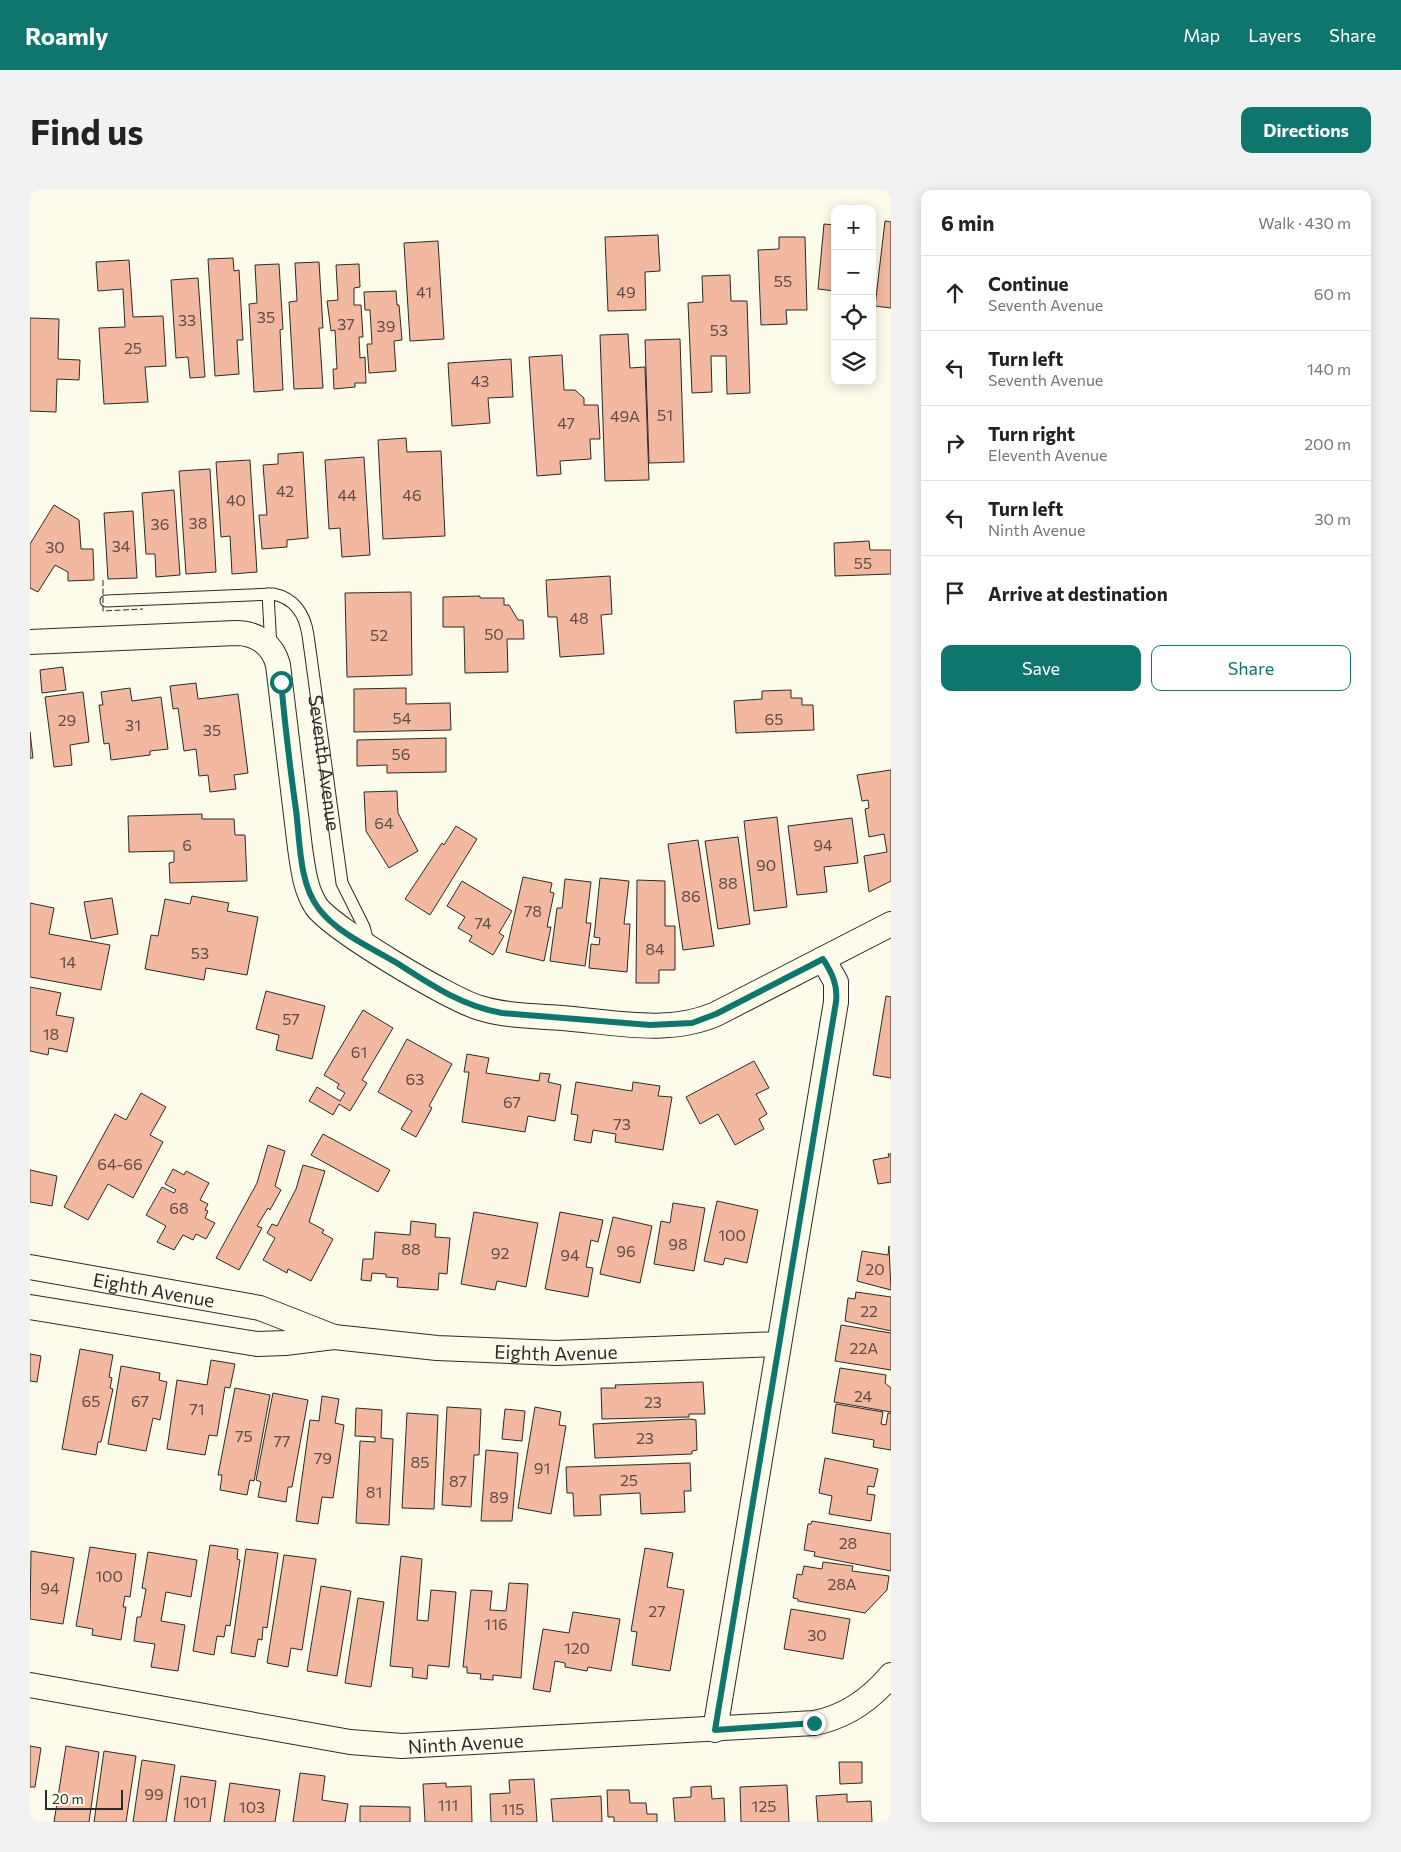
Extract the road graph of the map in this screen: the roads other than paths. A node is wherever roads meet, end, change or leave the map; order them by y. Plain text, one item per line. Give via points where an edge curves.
1 (268, 594) junction
2 (106, 601) dead end
3 (30, 642) edge
4 (271, 649) junction
5 (891, 924) edge
6 (370, 946) junction
7 (823, 959) junction
8 (30, 1267) edge
9 (30, 1306) edge
10 (334, 1337) junction
11 (778, 1344) junction
12 (891, 1675) edge
13 (30, 1685) edge
14 (715, 1730) junction

1 - 2 lane, Seventh Avenue
1 - 4 lane, Seventh Avenue
1 - 6 lane, Seventh Avenue via 290,601 305,620 342,883 364,926
3 - 4 street via 240,633 260,639
4 - 6 street, Seventh Avenue via 280,675 307,886 321,912
5 - 7 street, Seventh Avenue
6 - 7 street, Seventh Avenue via 443,993 481,1008 502,1013 650,1025 702,1020
7 - 11 street via 836,982 836,1002
8 - 10 street, Eighth Avenue via 260,1308
9 - 10 street, Eighth Avenue via 257,1344
10 - 11 street, Eighth Avenue via 437,1348 557,1353
11 - 14 street
12 - 14 street, Ninth Avenue via 861,1704 830,1719
13 - 14 street, Ninth Avenue via 385,1746

